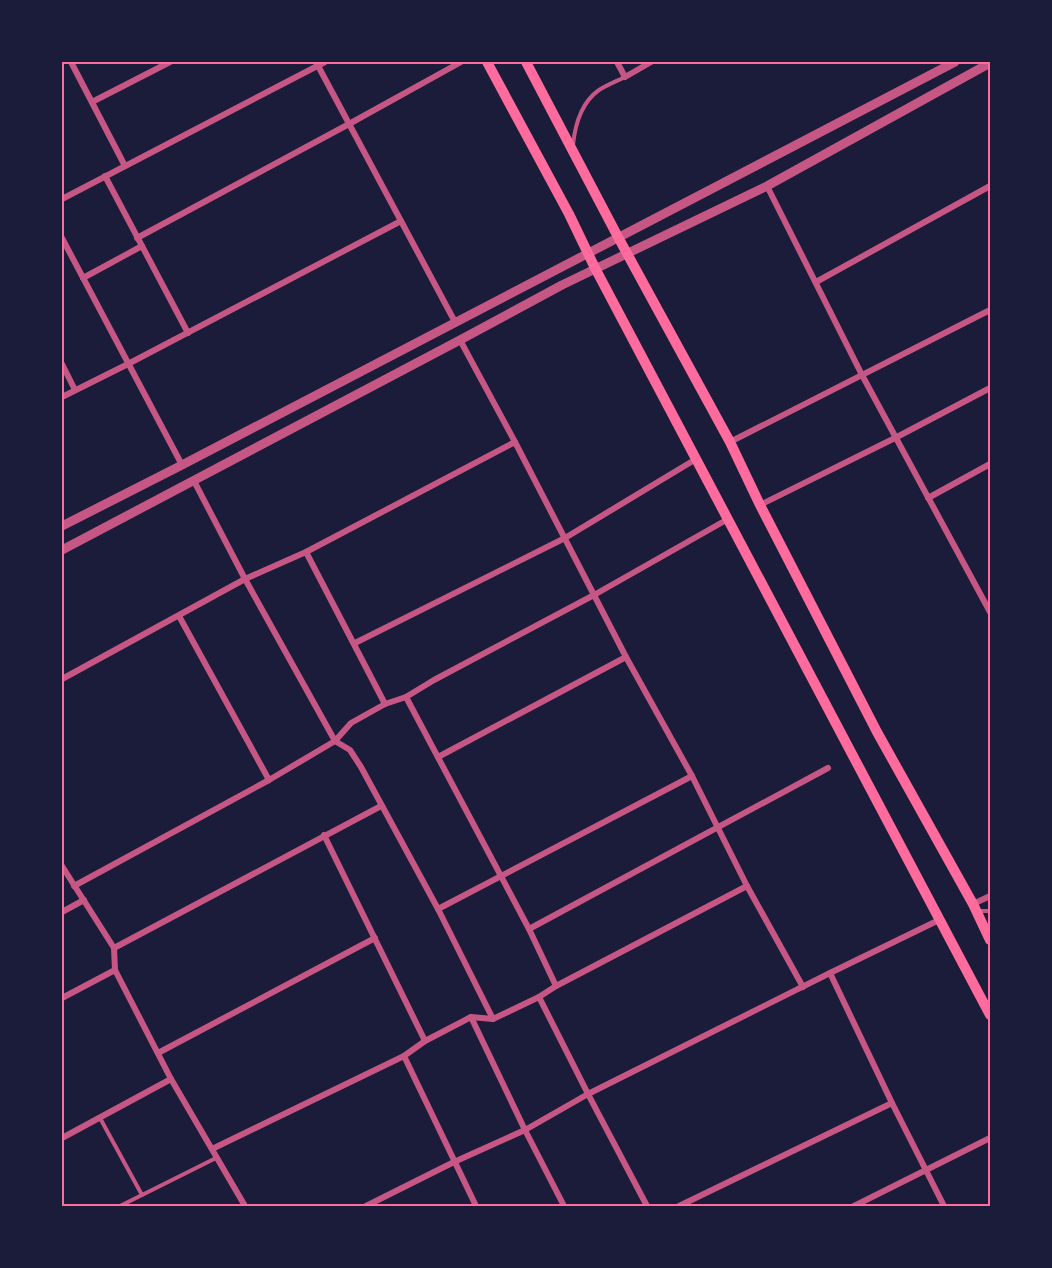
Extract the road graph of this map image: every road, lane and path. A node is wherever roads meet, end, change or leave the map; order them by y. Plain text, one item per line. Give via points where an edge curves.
1 (71, 62) edge
2 (170, 62) edge
3 (325, 62) edge
4 (461, 62) edge
5 (487, 62) edge
6 (526, 62) edge
7 (617, 62) edge
8 (651, 62) edge
9 (955, 62) edge
10 (990, 63) edge
11 (317, 64) edge
12 (625, 77) junction
13 (92, 102) junction
14 (349, 124) junction
15 (574, 154) junction
16 (125, 166) junction
17 (105, 176) junction
18 (767, 186) junction
19 (990, 186) edge
20 (62, 189) edge
21 (63, 198) edge
22 (401, 221) junction
23 (618, 237) junction
24 (62, 238) edge
25 (137, 238) junction
26 (142, 246) junction
27 (588, 253) junction
28 (627, 253) junction
29 (595, 268) junction
30 (82, 278) junction
31 (816, 282) junction
32 (990, 310) edge
33 (455, 322) junction
34 (188, 333) junction
35 (460, 340) junction
36 (62, 364) edge
37 (128, 364) junction
38 (862, 375) junction
39 (990, 387) edge
40 (75, 390) junction
41 (62, 397) edge
42 (896, 438) junction
43 (515, 442) junction
44 (730, 442) junction
45 (696, 459) junction
46 (990, 464) edge
47 (182, 465) junction
48 (194, 481) junction
49 (131, 491) junction
50 (928, 498) junction
51 (760, 505) junction
52 (140, 509) junction
53 (728, 519) junction
54 (62, 526) edge
55 (565, 538) junction
56 (62, 550) edge
57 (306, 552) junction
58 (245, 579) junction
59 (594, 595) junction
60 (990, 612) edge
61 (179, 616) junction
62 (355, 643) junction
63 (626, 657) junction
64 (62, 679) edge
65 (406, 697) junction
66 (385, 704) junction
67 (335, 741) junction
68 (438, 757) junction
69 (828, 768) dead end
70 (692, 776) junction
71 (269, 780) junction
72 (381, 806) junction
73 (717, 827) junction
74 (324, 835) junction
75 (62, 866) edge
76 (500, 877) junction
77 (74, 886) junction
78 (747, 886) junction
79 (990, 896) edge
80 (84, 900) junction
81 (975, 907) junction
82 (438, 909) junction
83 (990, 911) edge
84 (62, 912) edge
85 (939, 920) junction
86 (529, 930) junction
87 (375, 938) junction
88 (990, 940) edge
89 (114, 948) junction
90 (115, 970) junction
91 (830, 973) junction
92 (556, 986) junction
93 (803, 987) junction
94 (539, 997) junction
95 (62, 998) edge
96 (990, 1015) edge
97 (471, 1017) junction
98 (493, 1019) junction
99 (425, 1041) junction
100 (158, 1053) junction
101 (404, 1056) junction
102 (171, 1079) junction
103 (588, 1094) junction
104 (892, 1103) junction
105 (100, 1118) junction
106 (525, 1130) junction
107 (62, 1138) edge
108 (990, 1138) edge
109 (212, 1149) junction
110 (217, 1158) junction
111 (454, 1162) junction
112 (926, 1171) junction
113 (142, 1195) junction
114 (120, 1206) edge
115 (245, 1206) edge
116 (366, 1206) edge
117 (476, 1206) edge
118 (564, 1206) edge
119 (647, 1206) edge
120 (679, 1206) edge
121 (854, 1206) edge
122 (944, 1206) edge

1 - 13 street
2 - 13 street
3 - 11 street
4 - 14 street
5 - 27 main road
6 - 15 main road
7 - 12 street
8 - 12 street
9 - 23 street
10 - 18 street
11 - 14 street
11 - 16 street
12 - 15 lane via 598,91 584,107 576,126
13 - 16 street
14 - 22 street
14 - 25 street
15 - 23 main road
16 - 17 street
17 - 21 street
17 - 25 street
18 - 28 street
18 - 31 street
19 - 31 street
20 - 21 street
22 - 33 street
22 - 34 street
23 - 27 street
23 - 28 main road
24 - 30 street
25 - 26 street
26 - 30 street
26 - 34 street
27 - 29 main road
27 - 33 street
28 - 29 street
28 - 44 main road
29 - 35 street
29 - 45 main road
30 - 37 street
31 - 38 street
32 - 38 street
33 - 47 street
34 - 37 street
35 - 43 street
35 - 48 street
36 - 40 street
37 - 40 street
37 - 47 street
38 - 42 street
38 - 44 street
39 - 42 street
40 - 41 street
42 - 50 street
42 - 51 street
43 - 55 street
43 - 57 street
44 - 51 main road
45 - 53 main road
45 - 55 street
46 - 50 street
47 - 49 street
48 - 52 street
48 - 58 street
49 - 52 street
49 - 54 street
50 - 60 street
51 - 81 main road via 877,732
52 - 56 street
53 - 59 street
53 - 85 main road
55 - 59 street
55 - 62 street
57 - 58 street
57 - 62 street
58 - 61 street
58 - 67 street
59 - 63 street
59 - 65 street
61 - 64 street
61 - 71 street
62 - 66 street
63 - 68 street
63 - 70 street
65 - 66 street
65 - 68 street
66 - 67 street via 351,723
67 - 71 street
67 - 72 street via 350,750
68 - 76 street
69 - 73 street
70 - 73 street
70 - 76 street
71 - 77 street
72 - 74 street
72 - 82 street
73 - 78 street
73 - 86 street
74 - 87 street
74 - 89 street
75 - 77 street
76 - 82 street
76 - 86 street
77 - 80 street
78 - 92 street
78 - 93 street
79 - 81 street
80 - 84 street
80 - 89 street
81 - 83 lane
81 - 88 main road
82 - 98 street
85 - 91 street
85 - 96 main road
86 - 92 street
87 - 99 street
87 - 100 street
89 - 90 street
90 - 95 street
90 - 100 street
91 - 93 street
91 - 104 street
92 - 94 street
93 - 103 street
94 - 98 street
94 - 103 street
97 - 98 street
97 - 99 street
97 - 106 street
99 - 101 street
100 - 102 street
101 - 109 street
101 - 111 street
102 - 105 street
102 - 109 street
103 - 106 street
103 - 119 street
104 - 112 street
104 - 120 street
105 - 107 street
105 - 113 lane
106 - 111 street
106 - 118 street
108 - 112 street
109 - 110 street
110 - 113 lane
110 - 115 street
111 - 116 street
111 - 117 street
112 - 121 street
112 - 122 street
113 - 114 lane

